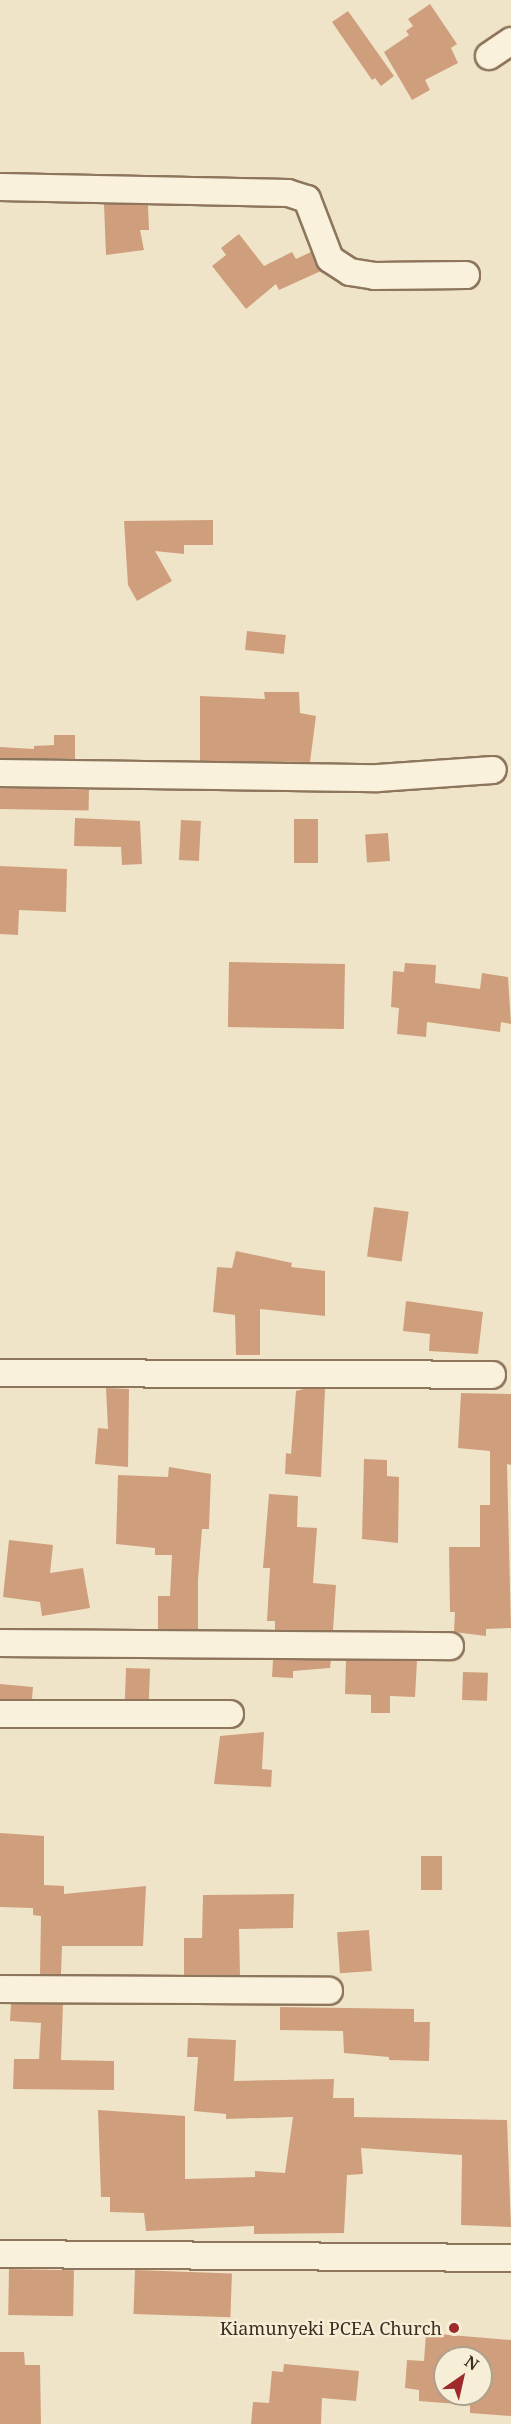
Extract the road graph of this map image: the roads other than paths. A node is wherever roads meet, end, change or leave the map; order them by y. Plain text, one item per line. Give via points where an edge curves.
1 (511, 41) edge
2 (489, 56) dead end
3 (0, 187) edge
4 (466, 275) dead end
5 (493, 770) dead end
6 (0, 773) edge
7 (0, 1373) edge
8 (492, 1375) dead end
9 (0, 1643) edge
10 (450, 1646) dead end
11 (0, 1714) edge
12 (230, 1714) dead end
13 (0, 1989) edge
14 (329, 1991) dead end
15 (0, 2254) edge
16 (511, 2258) edge

1 - 2 street
3 - 4 street via 288,193 307,199 330,259 350,272 374,276
5 - 6 street via 378,778
7 - 8 street
9 - 10 street
11 - 12 street
13 - 14 street
15 - 16 street

